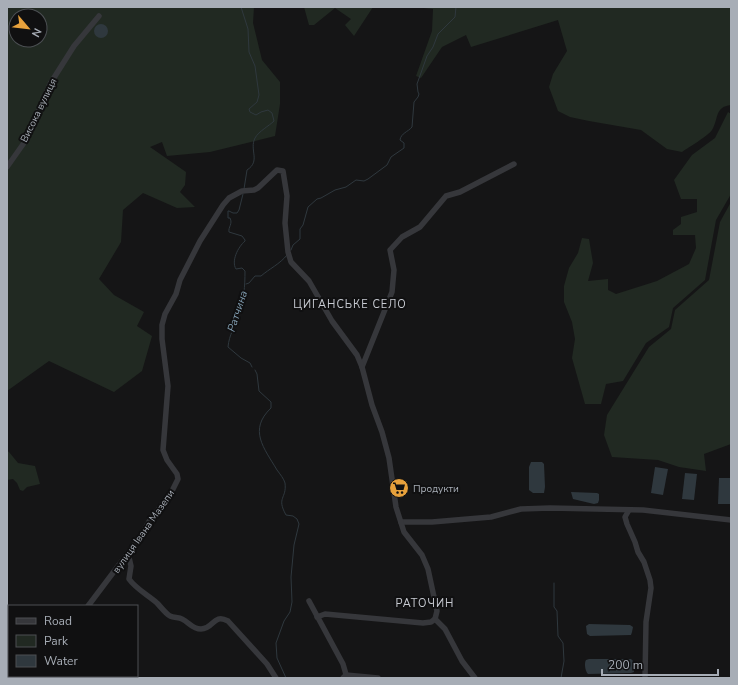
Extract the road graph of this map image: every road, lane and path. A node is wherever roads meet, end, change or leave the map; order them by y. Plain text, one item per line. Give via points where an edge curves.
1 (99, 16) dead end
2 (514, 164) dead end
3 (7, 167) edge
4 (362, 367) junction
5 (629, 510) junction
6 (731, 520) edge
7 (401, 522) junction
8 (128, 553) junction
9 (309, 601) dead end
10 (89, 605) edge
11 (317, 617) junction
12 (435, 619) junction
13 (346, 677) edge
14 (276, 678) edge
15 (378, 678) edge
16 (475, 678) edge
17 (645, 678) edge

1 - 3 street, Висока вулиця via 74,46 50,84 26,140
2 - 4 street via 460,192 446,196 420,227 394,244 390,250 394,270 392,292
4 - 7 street via 389,458 396,508
4 - 8 street, вулиця Івана Мазепи via 357,355 332,321 314,289 291,262 285,223 287,196 283,171 277,170 254,190 242,191 229,198 187,264 176,294 165,314 162,339 168,386 163,450 178,479 171,493
5 - 6 street
5 - 7 street via 521,509 491,517
5 - 17 street via 625,517 644,562 651,588 646,622
7 - 12 street via 404,532 426,562 436,611
8 - 10 street, вулиця Івана Мазепи
8 - 14 street via 131,566 129,579 166,613 198,629 208,627 218,618 228,621 267,664
9 - 11 street
11 - 12 street via 325,614 423,623
11 - 13 street via 343,664
12 - 16 street via 445,629 462,661
13 - 15 street

